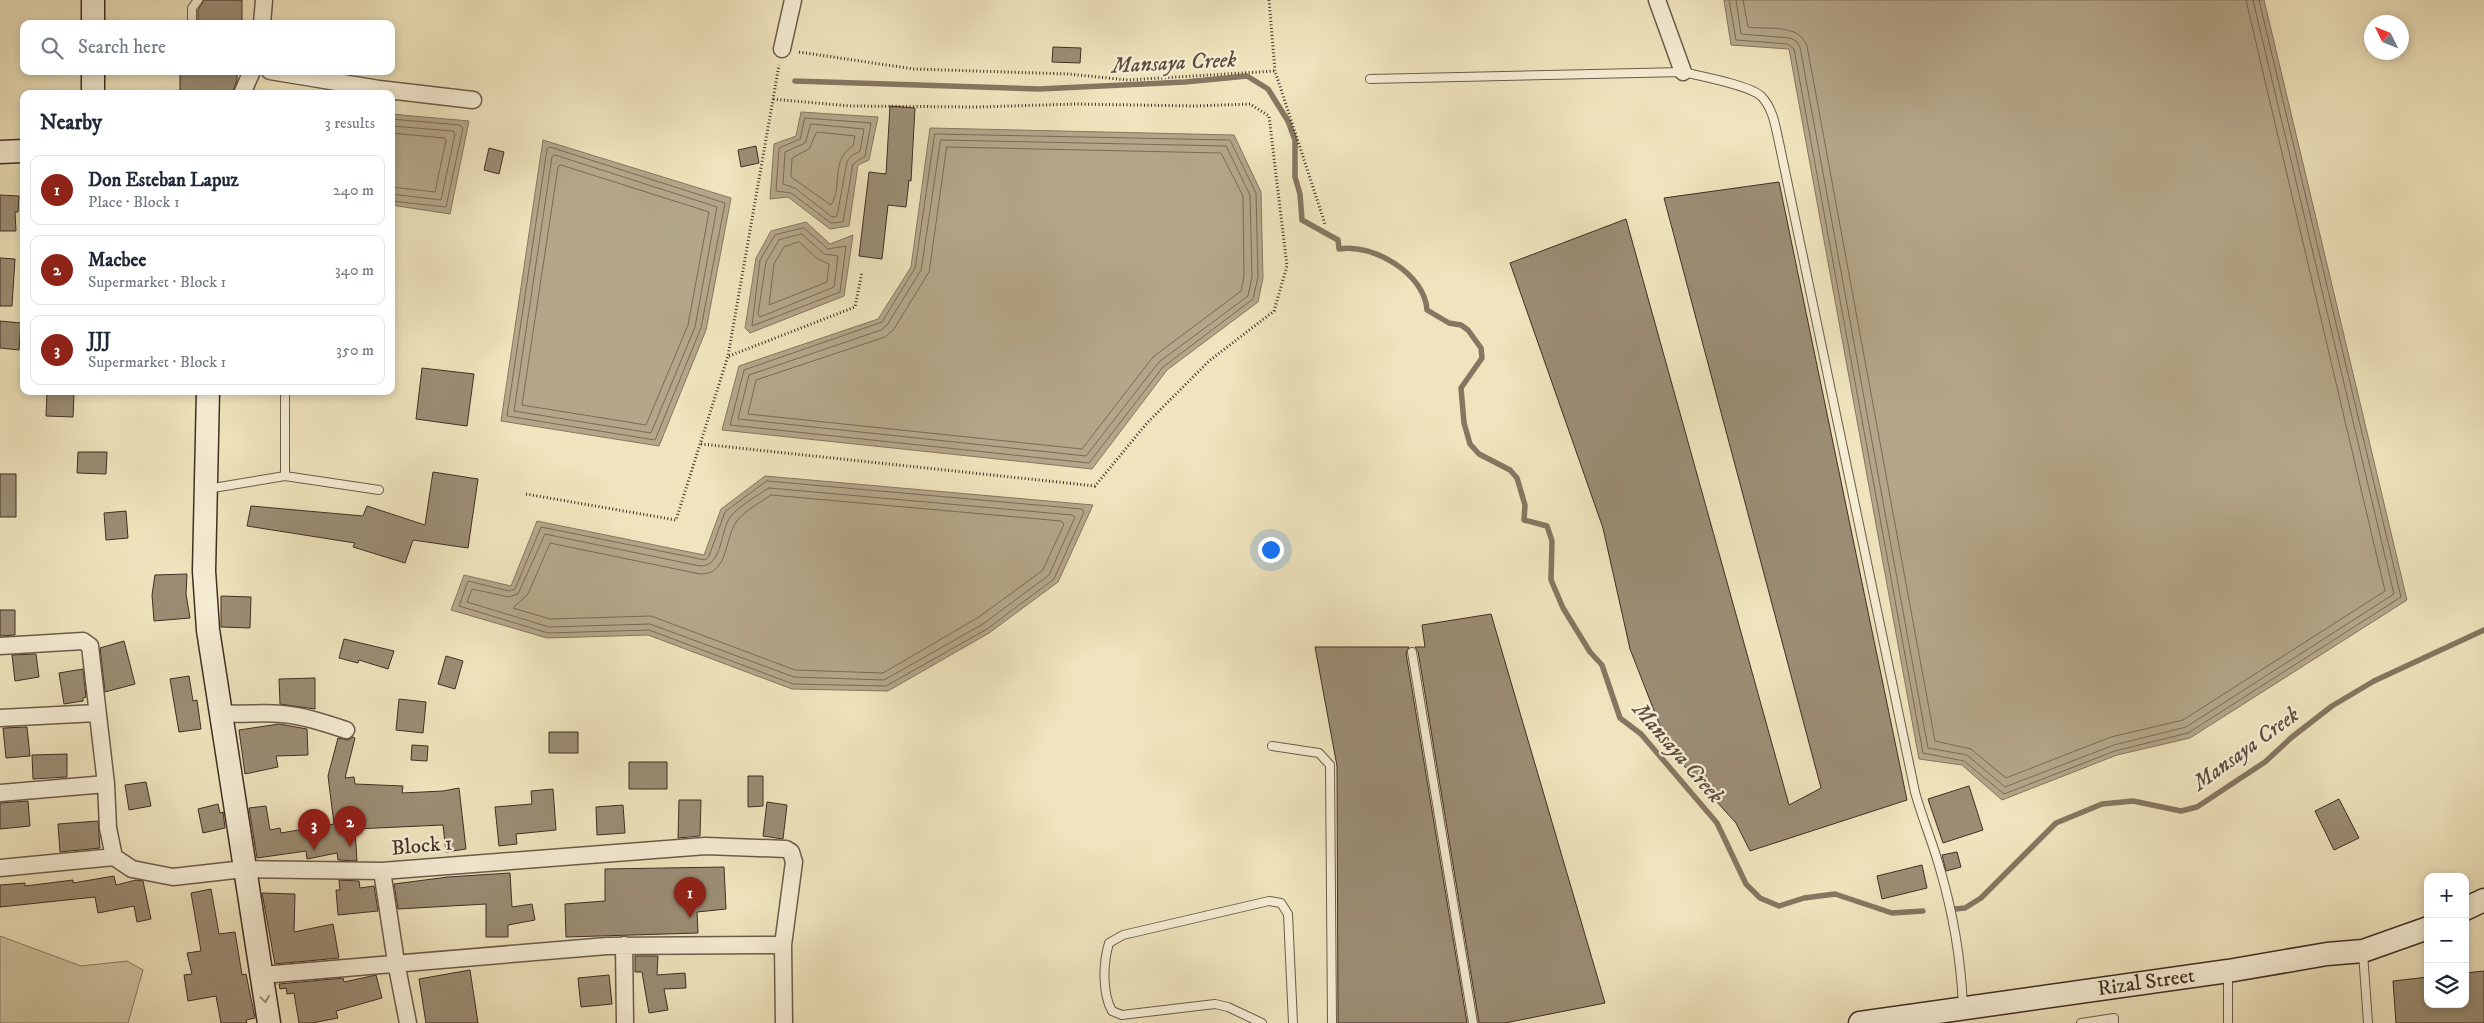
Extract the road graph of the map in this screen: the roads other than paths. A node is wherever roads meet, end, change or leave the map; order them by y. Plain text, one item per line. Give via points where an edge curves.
1 (93, 0) edge
2 (198, 0) edge
3 (264, 0) edge
4 (793, 0) edge
5 (1657, 0) edge
6 (94, 20) edge
7 (192, 20) edge
8 (262, 20) edge
9 (782, 49) road end
10 (1683, 72) junction
11 (93, 75) edge
12 (250, 75) edge
13 (294, 75) edge
14 (1370, 79) dead end
15 (93, 90) edge
16 (244, 90) edge
17 (388, 90) edge
18 (395, 91) edge
19 (473, 100) dead end
20 (0, 152) edge
21 (20, 152) edge
22 (208, 395) edge
23 (285, 395) edge
24 (285, 476) junction
25 (205, 489) junction
26 (379, 490) dead end
27 (0, 646) edge
28 (1412, 652) dead end
29 (97, 713) junction
30 (220, 713) junction
31 (0, 718) edge
32 (346, 730) dead end
33 (1272, 746) dead end
34 (106, 784) junction
35 (0, 793) edge
36 (114, 856) junction
37 (0, 868) edge
38 (244, 869) junction
39 (382, 870) junction
40 (2484, 900) edge
41 (2469, 907) edge
42 (2424, 929) edge
43 (783, 945) junction
44 (624, 946) junction
45 (2363, 951) junction
46 (396, 962) junction
47 (2228, 970) junction
48 (262, 975) junction
49 (1963, 1008) junction
50 (1911, 1019) edge
51 (269, 1023) edge
52 (408, 1023) edge
53 (625, 1023) edge
54 (784, 1023) edge
55 (1262, 1023) edge
56 (1293, 1023) edge
57 (1332, 1023) edge
58 (1473, 1023) edge
59 (1860, 1023) edge
60 (2081, 1023) edge
61 (2114, 1023) edge
62 (2228, 1023) edge
63 (2368, 1023) edge

1 - 6 street
2 - 7 lane via 192,8
3 - 8 street
4 - 9 street
5 - 10 street
10 - 14 lane
10 - 49 lane via 1732,84 1760,96 1773,117 1915,792 1948,905 1962,977
11 - 15 street
12 - 16 street
13 - 17 street
18 - 19 street
20 - 21 street
22 - 25 street
23 - 24 lane
24 - 25 lane
24 - 26 lane
25 - 30 street via 204,571 208,630
27 - 29 street via 83,641 90,646
28 - 58 lane
29 - 31 street
29 - 34 street
30 - 32 street via 307,717
30 - 38 street
33 - 57 lane via 1319,753 1330,765
34 - 35 street
34 - 36 street via 108,828
36 - 37 street
36 - 38 street, Block 1 via 132,870 172,877
38 - 39 street, Block 1
38 - 48 street
39 - 43 street, Block 1 via 706,846 776,847 791,852 794,862
39 - 46 street
40 - 41 street
42 - 45 street, Rizal Street
43 - 44 street
43 - 54 street
44 - 46 street
44 - 53 street
45 - 47 street, Rizal Street
45 - 63 lane
46 - 48 street
46 - 52 street
47 - 49 street, Rizal Street
47 - 62 lane
48 -> 51 street
49 - 50 street, Rizal Street
50 - 59 street, Rizal Street
55 - 56 lane via 1215,1004 1122,1015 1112,1012 1107,1002 1105,955 1109,942 1123,935 1269,901 1281,904 1288,914
60 - 61 lane via 2114,1018

